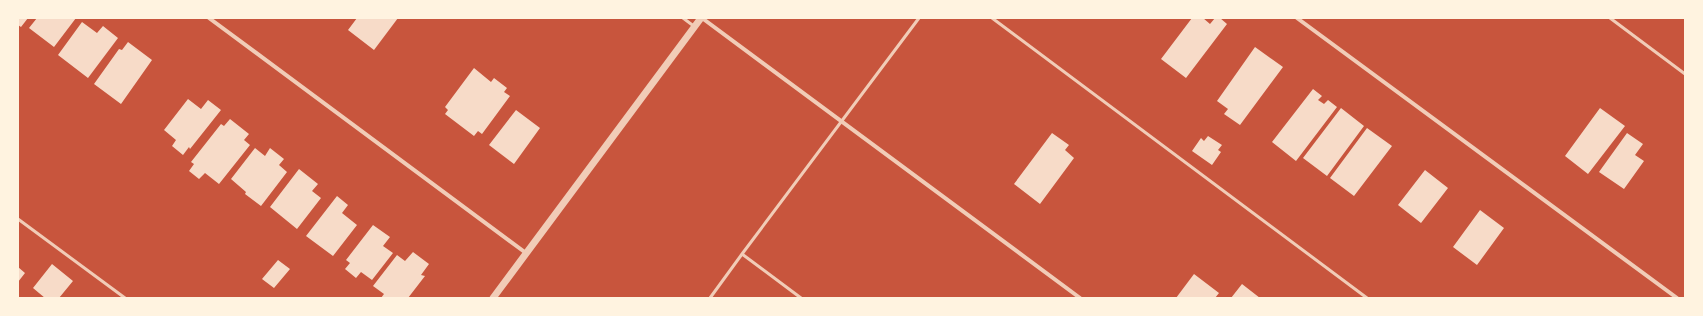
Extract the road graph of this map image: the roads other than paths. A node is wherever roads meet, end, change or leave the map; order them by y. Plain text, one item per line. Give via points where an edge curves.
1 (209, 18) edge
2 (683, 18) edge
3 (702, 18) edge
4 (919, 18) edge
5 (992, 18) edge
6 (1296, 18) edge
7 (1610, 18) edge
8 (695, 27) junction
9 (1685, 74) edge
10 (841, 121) junction
11 (18, 219) edge
12 (526, 253) junction
13 (742, 254) junction
14 (495, 297) edge
15 (125, 298) edge
16 (710, 298) edge
17 (801, 298) edge
18 (1080, 298) edge
19 (1367, 298) edge
20 (1678, 298) edge

1 - 12 street
2 - 8 lane
3 - 8 street
3 - 10 street
4 - 10 lane
5 - 19 lane
6 - 20 street
7 - 9 lane
8 - 12 street
10 - 13 lane
10 - 18 street
11 - 15 lane
12 - 14 street
13 - 16 lane
13 - 17 lane

